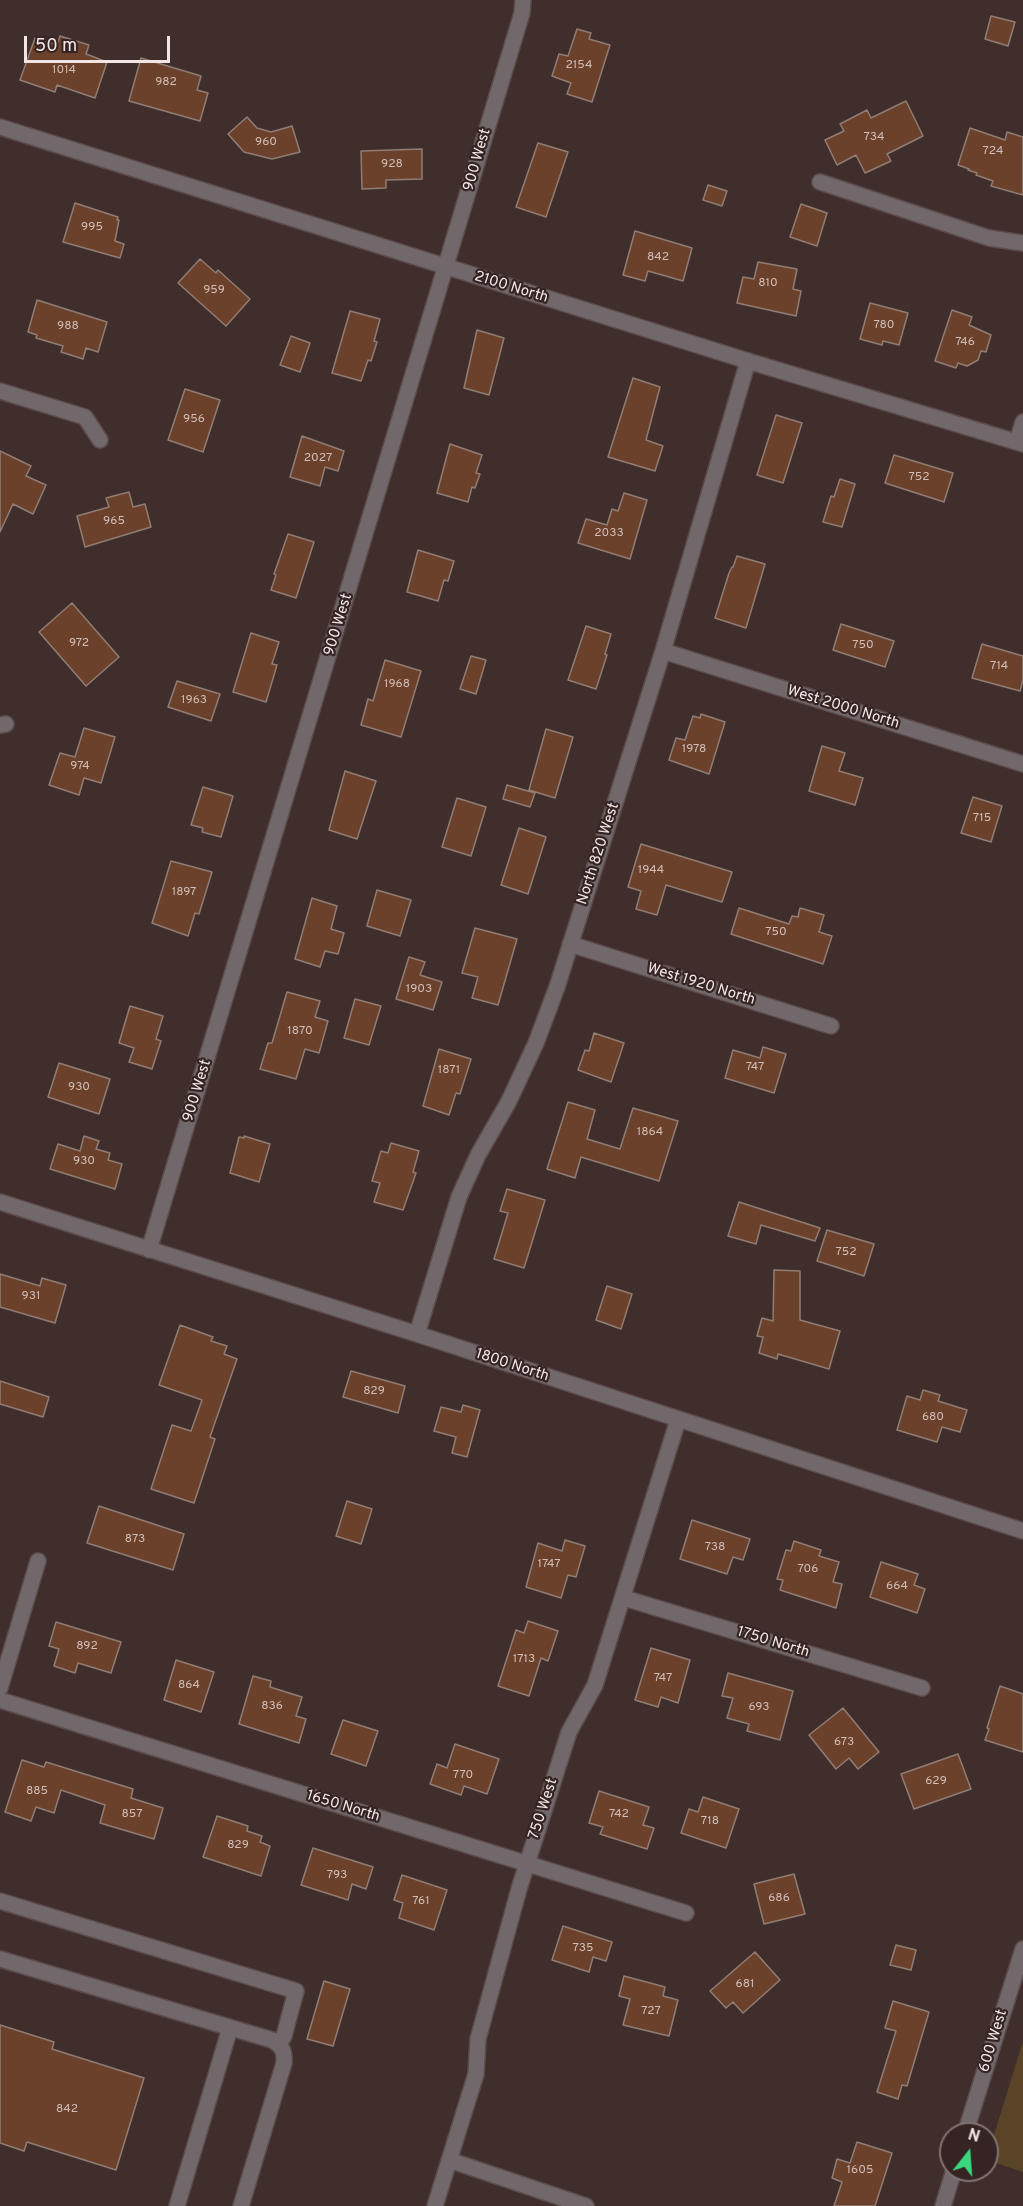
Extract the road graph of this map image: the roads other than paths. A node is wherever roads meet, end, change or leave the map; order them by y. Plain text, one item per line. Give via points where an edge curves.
1 (523, 0) edge
2 (0, 127) edge
3 (820, 182) dead end
4 (1023, 243) edge
5 (446, 268) junction
6 (748, 361) junction
7 (0, 391) edge
8 (1023, 422) edge
9 (100, 440) dead end
10 (1020, 443) edge
11 (663, 651) junction
12 (1023, 764) edge
13 (570, 944) junction
14 (831, 1026) dead end
15 (0, 1202) edge
16 (149, 1250) junction
17 (417, 1334) junction
18 (678, 1420) junction
19 (1023, 1531) edge
20 (38, 1561) dead end
21 (624, 1598) junction
22 (0, 1688) edge
23 (922, 1688) dead end
24 (0, 1700) edge
25 (527, 1864) junction
26 (0, 1901) edge
27 (686, 1913) dead end
28 (1023, 1949) edge
29 (0, 1959) edge
30 (230, 2028) junction
31 (279, 2044) junction
32 (969, 2122) edge
33 (449, 2160) junction
34 (950, 2182) edge
35 (177, 2206) edge
36 (241, 2206) edge
37 (435, 2206) edge
38 (586, 2206) edge
39 (943, 2206) edge

1 - 5 street, 900 West
2 - 5 street, 2100 North
3 - 4 street via 988,238
5 - 6 street, 2100 North
5 - 16 street, 900 West
6 - 10 street, 2100 North
6 - 11 street, North 820 West
7 - 9 street via 85,417
8 - 10 street
11 - 12 street, West 2000 North
11 - 13 street, North 820 West
13 - 14 street, West 1920 North
13 - 17 street, North 820 West via 536,1043 459,1197
15 - 16 street, 1800 North
16 - 17 street, 1800 North
17 - 18 street, 1800 North
18 - 19 street, 1800 North
18 - 21 street, 750 West
20 - 22 street
21 - 23 street, 1750 North
21 - 25 street, 750 West via 595,1685 569,1732
24 - 25 street, 1650 North
25 - 27 street, 1650 North
25 - 33 street, 750 West via 478,2039 476,2074
26 - 31 street via 296,1991
28 - 32 street, 600 West
29 - 30 street
30 - 31 street
30 - 35 street
31 - 36 street via 285,2053 284,2063
33 - 37 street, 750 West
33 - 38 street
34 - 39 street

